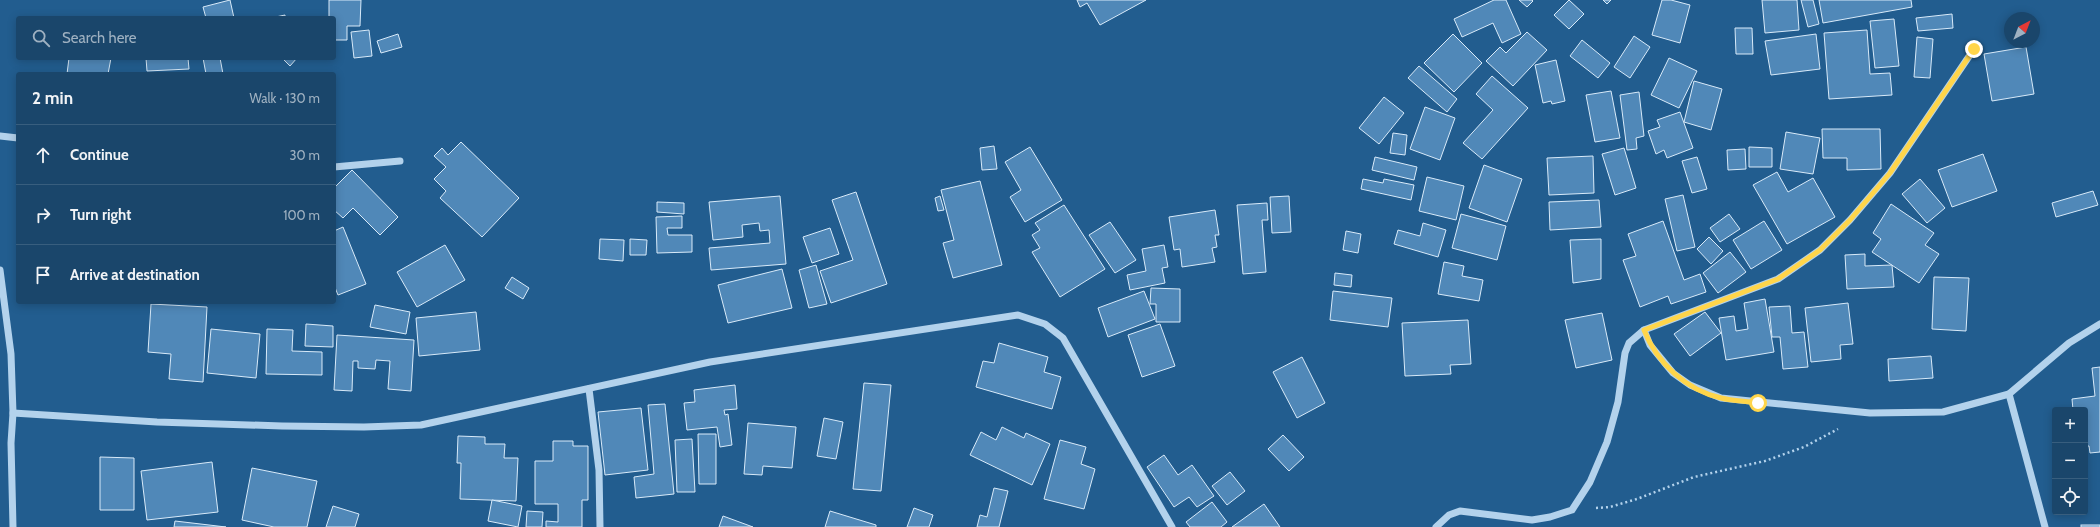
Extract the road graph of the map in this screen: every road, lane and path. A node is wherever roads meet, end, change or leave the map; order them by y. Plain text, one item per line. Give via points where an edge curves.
1 (1974, 49) dead end
2 (0, 136) edge
3 (16, 138) edge
4 (400, 161) dead end
5 (336, 167) edge
6 (0, 270) edge
7 (2100, 324) edge
8 (1644, 330) junction
9 (589, 389) junction
10 (2009, 394) junction
11 (13, 413) junction
12 (1870, 413) junction
13 (1572, 510) junction
14 (12, 527) edge
15 (600, 527) edge
16 (1172, 527) edge
17 (1436, 527) edge
18 (2045, 527) edge

1 - 8 street via 1890,173 1850,220 1820,250 1778,279
2 - 3 street
4 - 5 street
6 - 11 street via 11,354
7 - 10 street via 2069,343
8 - 12 street via 1650,345 1674,373 1690,385 1721,398
8 - 13 street via 1629,343 1624,353 1618,402 1607,442 1590,482
9 - 11 street via 421,425 364,427 157,422
9 - 15 street via 599,470
9 - 16 street via 710,362 1018,315 1045,324 1063,338
10 - 12 street via 1943,412
10 - 18 street
11 - 14 street
12 - 13 path via 1804,447 1765,461 1694,478 1610,507
13 - 17 street via 1532,520 1460,511 1449,515

